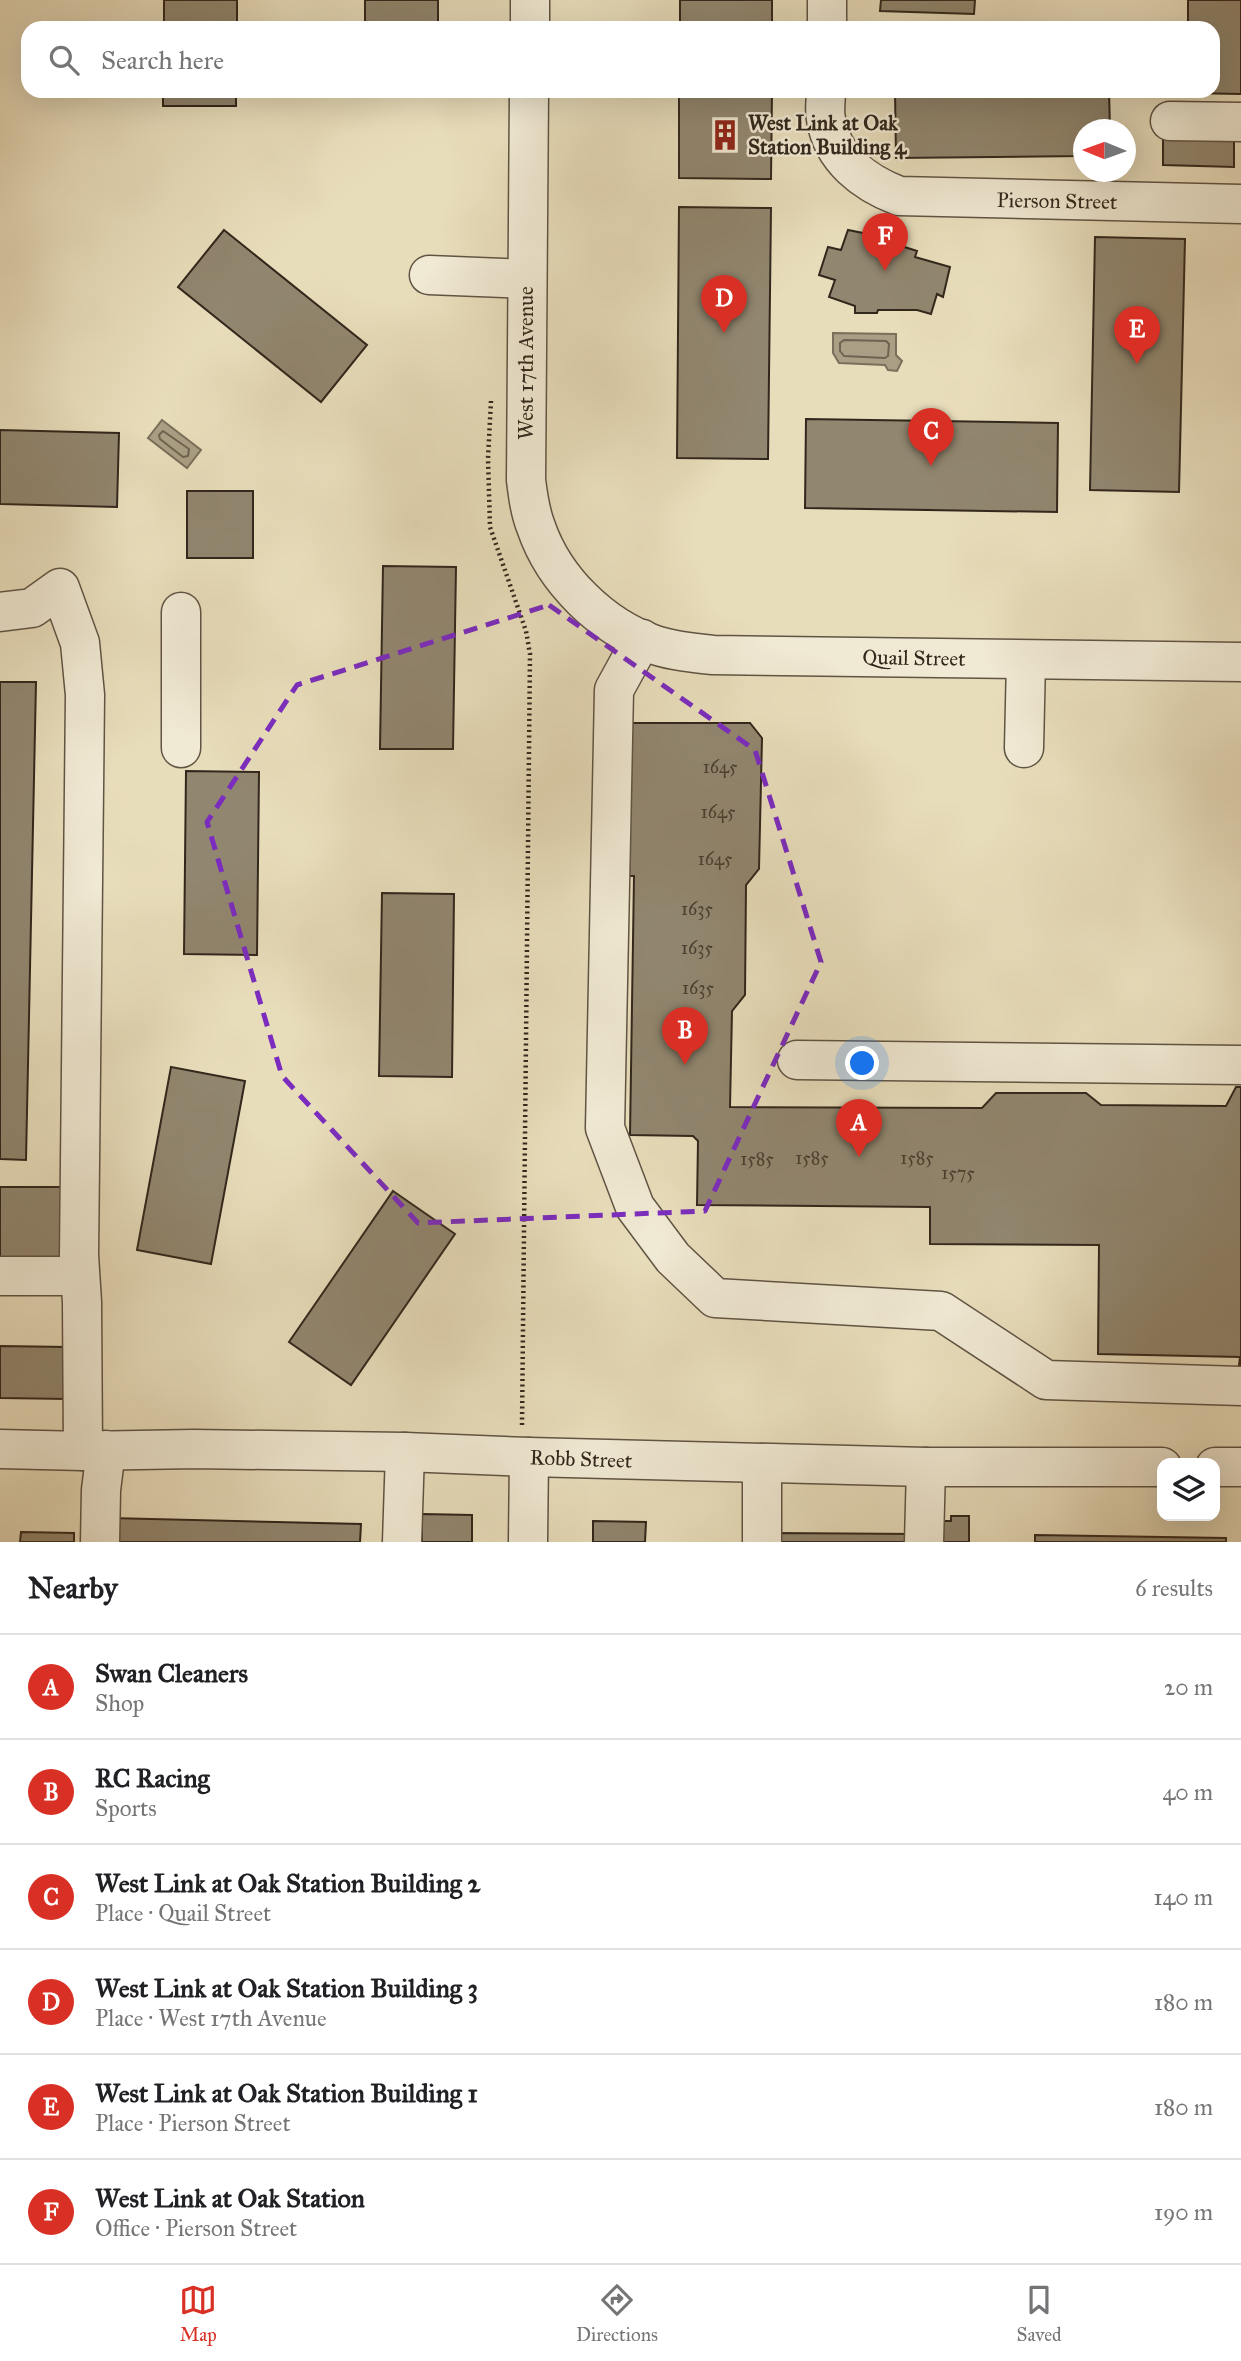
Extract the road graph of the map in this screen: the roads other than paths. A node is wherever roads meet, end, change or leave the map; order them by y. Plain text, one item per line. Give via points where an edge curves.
1 (530, 0) edge
2 (827, 0) edge
3 (530, 21) edge
4 (827, 21) edge
5 (529, 98) edge
6 (826, 98) edge
7 (1170, 121) dead end
8 (1241, 122) edge
9 (1241, 204) edge
10 (429, 275) dead end
11 (526, 279) junction
12 (0, 612) edge
13 (181, 612) dead end
14 (597, 612) joint
15 (642, 639) junction
16 (1026, 660) junction
17 (1241, 662) edge
18 (181, 748) dead end
19 (1024, 748) dead end
20 (797, 1060) dead end
21 (1241, 1065) edge
22 (0, 1276) edge
23 (79, 1276) junction
24 (1241, 1386) edge
25 (525, 1444) junction
26 (0, 1450) edge
27 (94, 1450) junction
28 (405, 1452) junction
29 (762, 1463) junction
30 (926, 1467) junction
31 (1157, 1467) edge
32 (1220, 1467) edge
33 (1241, 1467) edge
34 (100, 1542) edge
35 (402, 1542) edge
36 (528, 1542) edge
37 (762, 1542) edge
38 (924, 1542) edge

1 - 3 street
2 - 4 street
5 - 11 street, West 17th Avenue
6 - 9 street, Pierson Street via 825,118 853,171 899,196
7 - 8 street
10 - 11 street
11 - 14 street, West 17th Avenue via 529,503 552,561
12 - 23 street via 32,608 60,588 80,643 85,695
13 - 18 street
14 - 15 street, Quail Street
15 - 16 street, Quail Street via 713,655
15 - 24 street via 614,690 605,1128 635,1207 673,1258 715,1298 942,1311 1046,1380
16 - 17 street, Quail Street
16 - 19 street
20 - 21 street
22 - 23 street
23 - 27 street
25 - 28 street, Robb Street
25 - 29 street, Robb Street
25 - 36 street
26 - 27 street, Robb Street
27 - 28 street, Robb Street
27 - 34 street via 101,1490
28 - 35 street
29 - 30 street, Robb Street
29 - 37 street
30 - 31 street, Robb Street
30 - 38 street
32 - 33 street

